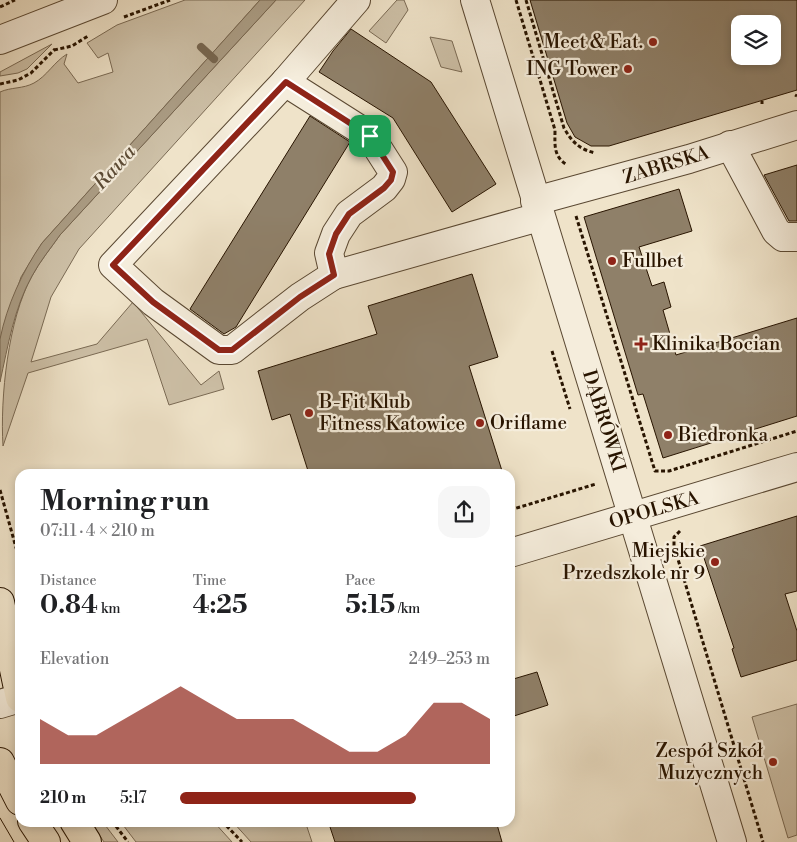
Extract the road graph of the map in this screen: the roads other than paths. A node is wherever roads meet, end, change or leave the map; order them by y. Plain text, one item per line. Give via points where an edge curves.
1 (103, 0) edge
2 (356, 0) edge
3 (475, 0) edge
4 (0, 40) edge
5 (286, 82) junction
6 (797, 125) edge
7 (730, 145) junction
8 (537, 209) junction
9 (797, 237) edge
10 (334, 275) junction
11 (797, 467) edge
12 (634, 517) junction
13 (515, 553) edge
14 (0, 602) edge
15 (13, 634) edge
16 (15, 652) edge
17 (15, 700) edge
18 (0, 704) edge
19 (0, 762) edge
20 (15, 791) edge
21 (36, 827) edge
22 (78, 827) edge
23 (46, 842) edge
24 (87, 842) edge
25 (732, 842) edge

1 - 4 street
2 - 5 street
3 - 8 street, DĄBRÓWKI
5 - 10 street via 370,136 393,172 384,188 349,214 336,234 329,254
5 - 10 street, ZABRSKA via 113,265 153,302 219,350 226,351 232,350
6 - 7 street, ZABRSKA
7 - 8 street, ZABRSKA via 585,189
7 - 9 street via 776,231 783,237
8 - 10 street, ZABRSKA
8 - 12 street, DĄBRÓWKI
11 - 12 street, OPOLSKA
12 - 13 street, OPOLSKA
12 - 25 street, DĄBRÓWKI
14 - 15 main road
15 - 16 main road
17 - 18 street
19 - 20 main road
21 - 23 main road
22 - 24 main road

